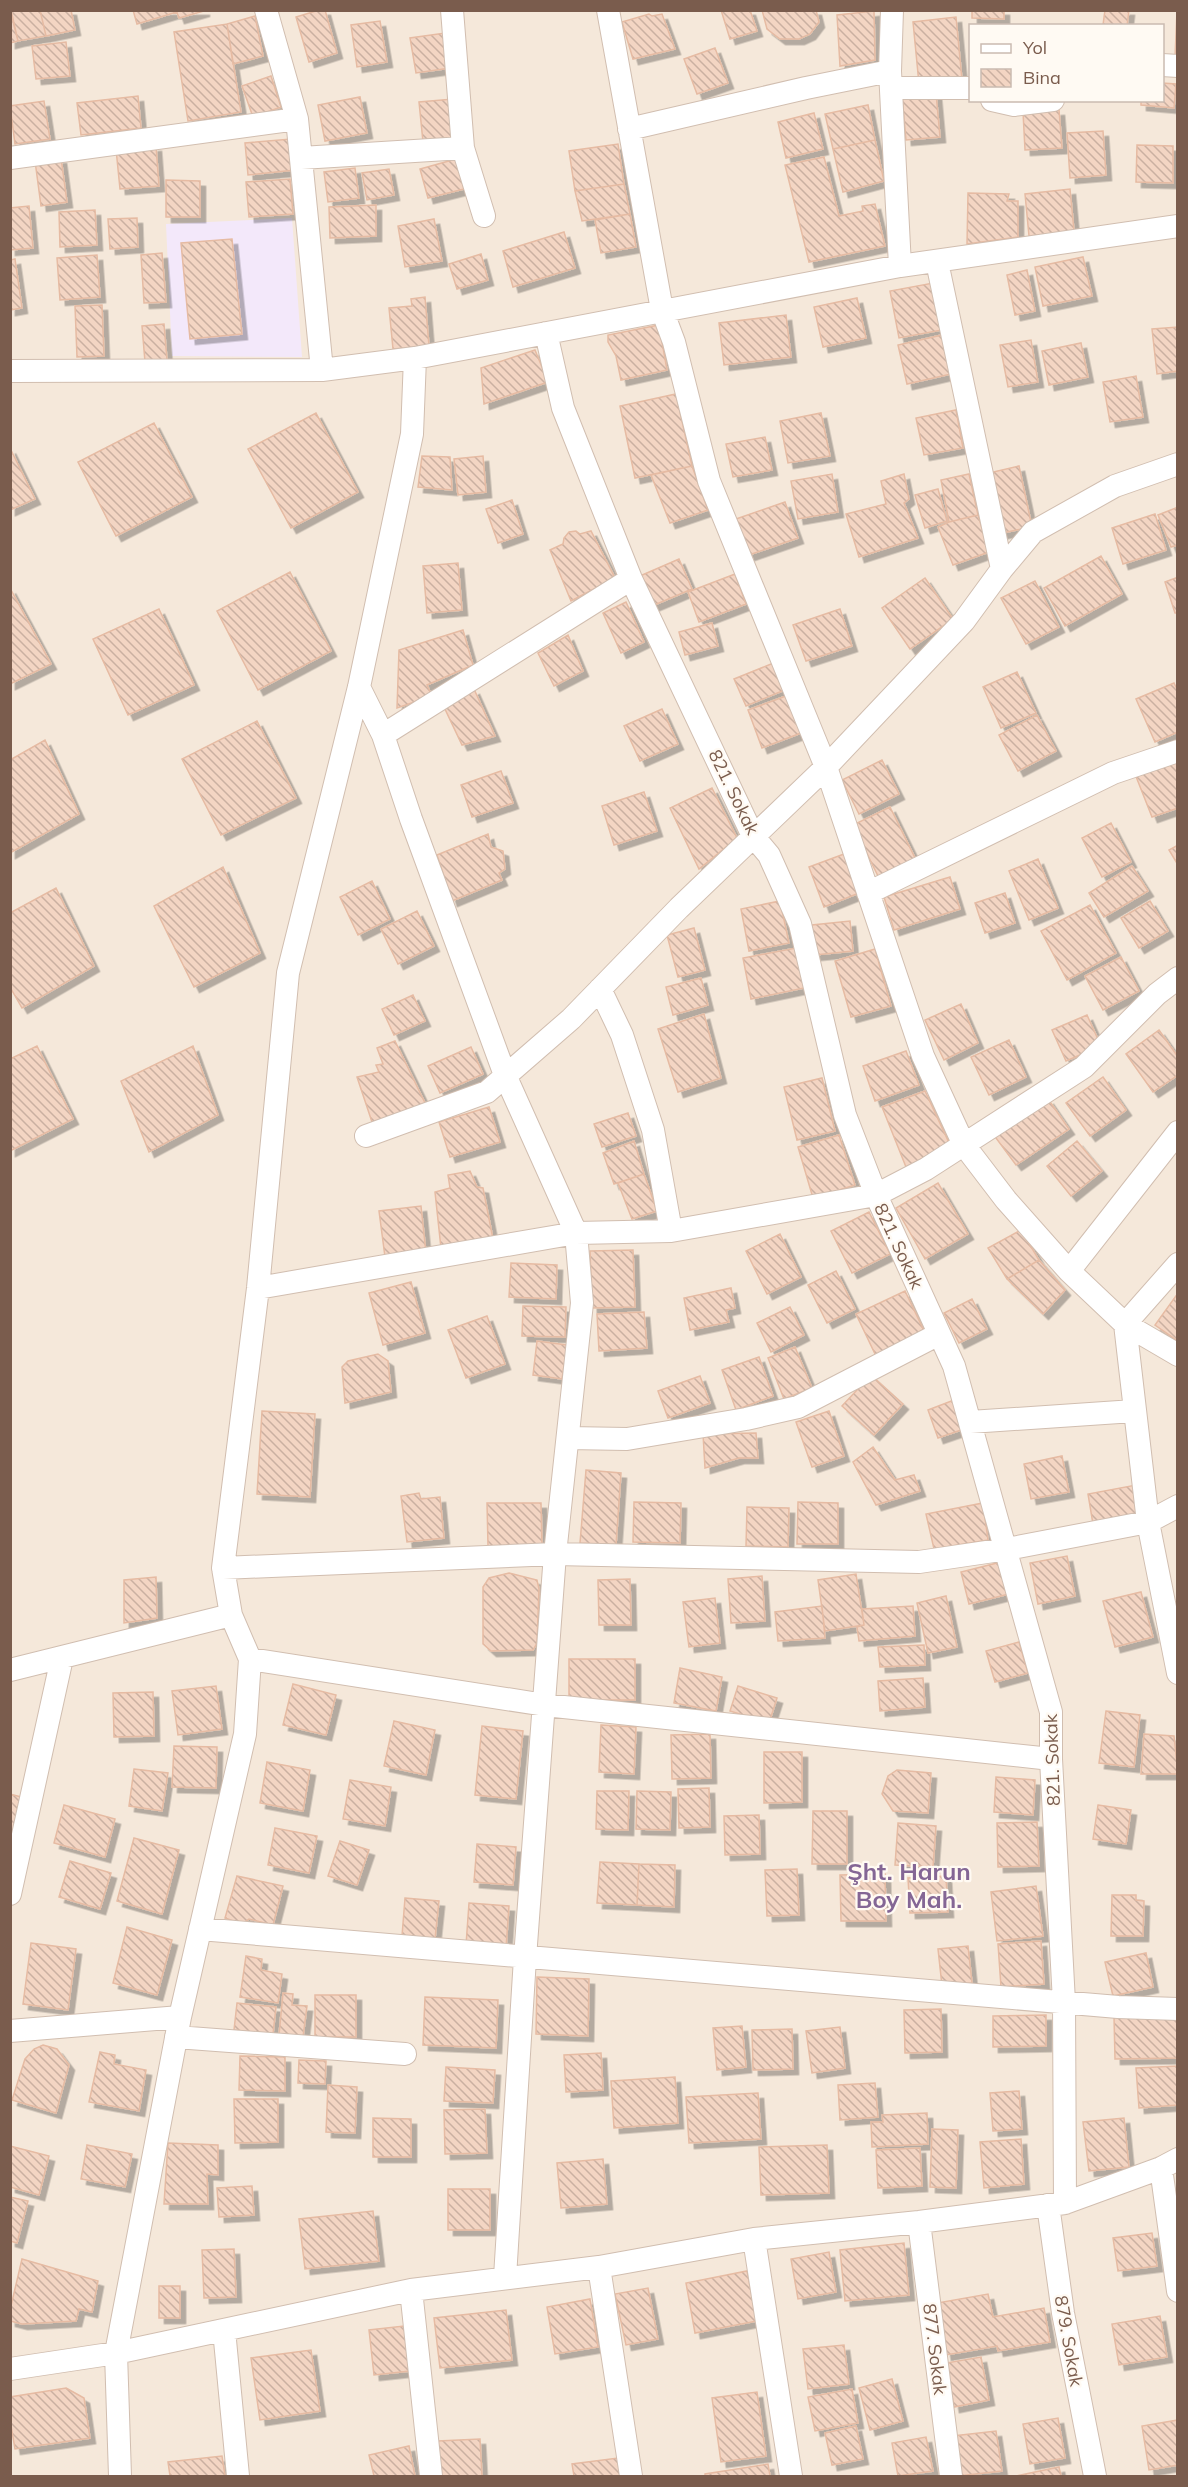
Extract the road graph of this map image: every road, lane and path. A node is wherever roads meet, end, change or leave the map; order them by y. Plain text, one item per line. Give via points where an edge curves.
1 (266, 10) edge
2 (452, 10) edge
3 (608, 10) edge
4 (891, 10) edge
5 (891, 80) junction
6 (969, 88) edge
7 (1001, 102) edge
8 (1037, 102) edge
9 (297, 119) junction
10 (629, 129) junction
11 (464, 148) junction
12 (10, 158) edge
13 (301, 158) junction
14 (484, 216) dead end
15 (1178, 226) edge
16 (938, 262) junction
17 (900, 266) junction
18 (662, 310) junction
19 (546, 333) junction
20 (415, 358) junction
21 (322, 370) junction
22 (10, 371) edge
23 (1178, 464) edge
24 (1002, 569) junction
25 (631, 579) junction
26 (359, 687) junction
27 (383, 735) junction
28 (1178, 751) edge
29 (826, 767) junction
30 (753, 836) junction
31 (868, 893) junction
32 (1178, 978) edge
33 (600, 989) junction
34 (505, 1075) junction
35 (1178, 1132) edge
36 (366, 1136) dead end
37 (964, 1145) junction
38 (876, 1195) junction
39 (671, 1231) junction
40 (576, 1233) junction
41 (1178, 1264) edge
42 (1069, 1271) junction
43 (258, 1288) junction
44 (1125, 1324) junction
45 (939, 1334) junction
46 (1178, 1355) edge
47 (1134, 1411) junction
48 (970, 1422) junction
49 (568, 1438) junction
50 (1178, 1506) edge
51 (1148, 1522) junction
52 (1007, 1549) junction
53 (555, 1554) junction
54 (224, 1568) junction
55 (231, 1615) junction
56 (62, 1658) junction
57 (250, 1659) junction
58 (10, 1670) edge
59 (1178, 1673) edge
60 (545, 1705) junction
61 (1051, 1760) junction
62 (10, 1894) edge
63 (200, 1929) junction
64 (525, 1958) junction
65 (1064, 2002) junction
66 (1178, 2009) edge
67 (178, 2027) junction
68 (10, 2031) edge
69 (405, 2054) dead end
70 (1169, 2164) edge
71 (1057, 2204) junction
72 (919, 2222) junction
73 (754, 2239) junction
74 (599, 2267) junction
75 (506, 2277) junction
76 (411, 2290) junction
77 (1178, 2291) edge
78 (224, 2330) junction
79 (116, 2353) junction
80 (10, 2370) edge
81 (120, 2476) edge
82 (238, 2476) edge
83 (431, 2476) edge
84 (632, 2476) edge
85 (791, 2476) edge
86 (951, 2476) edge
87 (1095, 2476) edge

1 - 9 street
2 - 11 street
3 - 10 street
4 - 5 street
5 - 6 street
5 - 10 street via 806,88
5 - 17 street
7 - 8 street via 1014,105
9 - 12 street
9 - 13 street
10 - 18 street
11 - 13 street
11 - 14 street
13 - 21 street
15 - 16 street
16 - 17 street
16 - 24 street
17 - 18 street
18 - 19 street
18 - 29 street via 674,342 709,481
19 - 20 street
19 - 25 street, 821. Sokak via 563,408
20 - 21 street
20 - 26 street via 412,434
21 - 22 street
23 - 24 street via 1115,486 1033,531
24 - 29 street via 964,621
25 - 27 street
25 - 30 street, 821. Sokak
26 - 27 street
26 - 43 street via 288,973
27 - 34 street
28 - 31 street via 1113,773
29 - 30 street
29 - 31 street
30 - 33 street
30 - 38 street, 821. Sokak via 769,855 800,924 845,1115
31 - 37 street via 923,1056
32 - 37 street via 1084,1067
33 - 34 street
33 - 39 street via 622,1035 652,1130
34 - 36 street via 487,1092
34 - 40 street
35 - 42 street
37 - 38 street
37 - 42 street
38 - 39 street
38 - 45 street, 821. Sokak
39 - 40 street
40 - 43 street
40 - 49 street via 582,1303
41 - 44 street
42 - 44 street
43 - 54 street
44 - 46 street
44 - 47 street
45 - 48 street, 821. Sokak via 954,1366
45 - 49 street via 798,1407 627,1439
47 - 48 street
47 - 51 street
48 - 52 street, 821. Sokak
49 - 53 street
50 - 51 street
51 - 52 street
51 - 59 street
52 - 53 street via 919,1562
52 - 61 street, 821. Sokak via 1051,1712
53 - 54 street
53 - 60 street
54 - 55 street
55 - 56 street
55 - 57 street
56 - 58 street
56 - 62 street
57 - 60 street
57 - 63 street via 245,1734
60 - 61 street
60 - 64 street
61 - 65 street, 821. Sokak
63 - 64 street
63 - 67 street
64 - 65 street
64 - 75 street
65 - 66 street
65 - 71 street, 821. Sokak
67 - 68 street
67 - 69 street
67 - 79 street
70 - 71 street
70 - 77 street
71 - 72 street
71 - 87 street, 879. Sokak via 1063,2313
72 - 73 street
72 - 86 street, 877. Sokak
73 - 74 street
73 - 85 street
74 - 75 street
74 - 84 street
75 - 76 street
76 - 78 street
76 - 83 street
78 - 79 street
78 - 82 street
79 - 80 street
79 - 81 street

